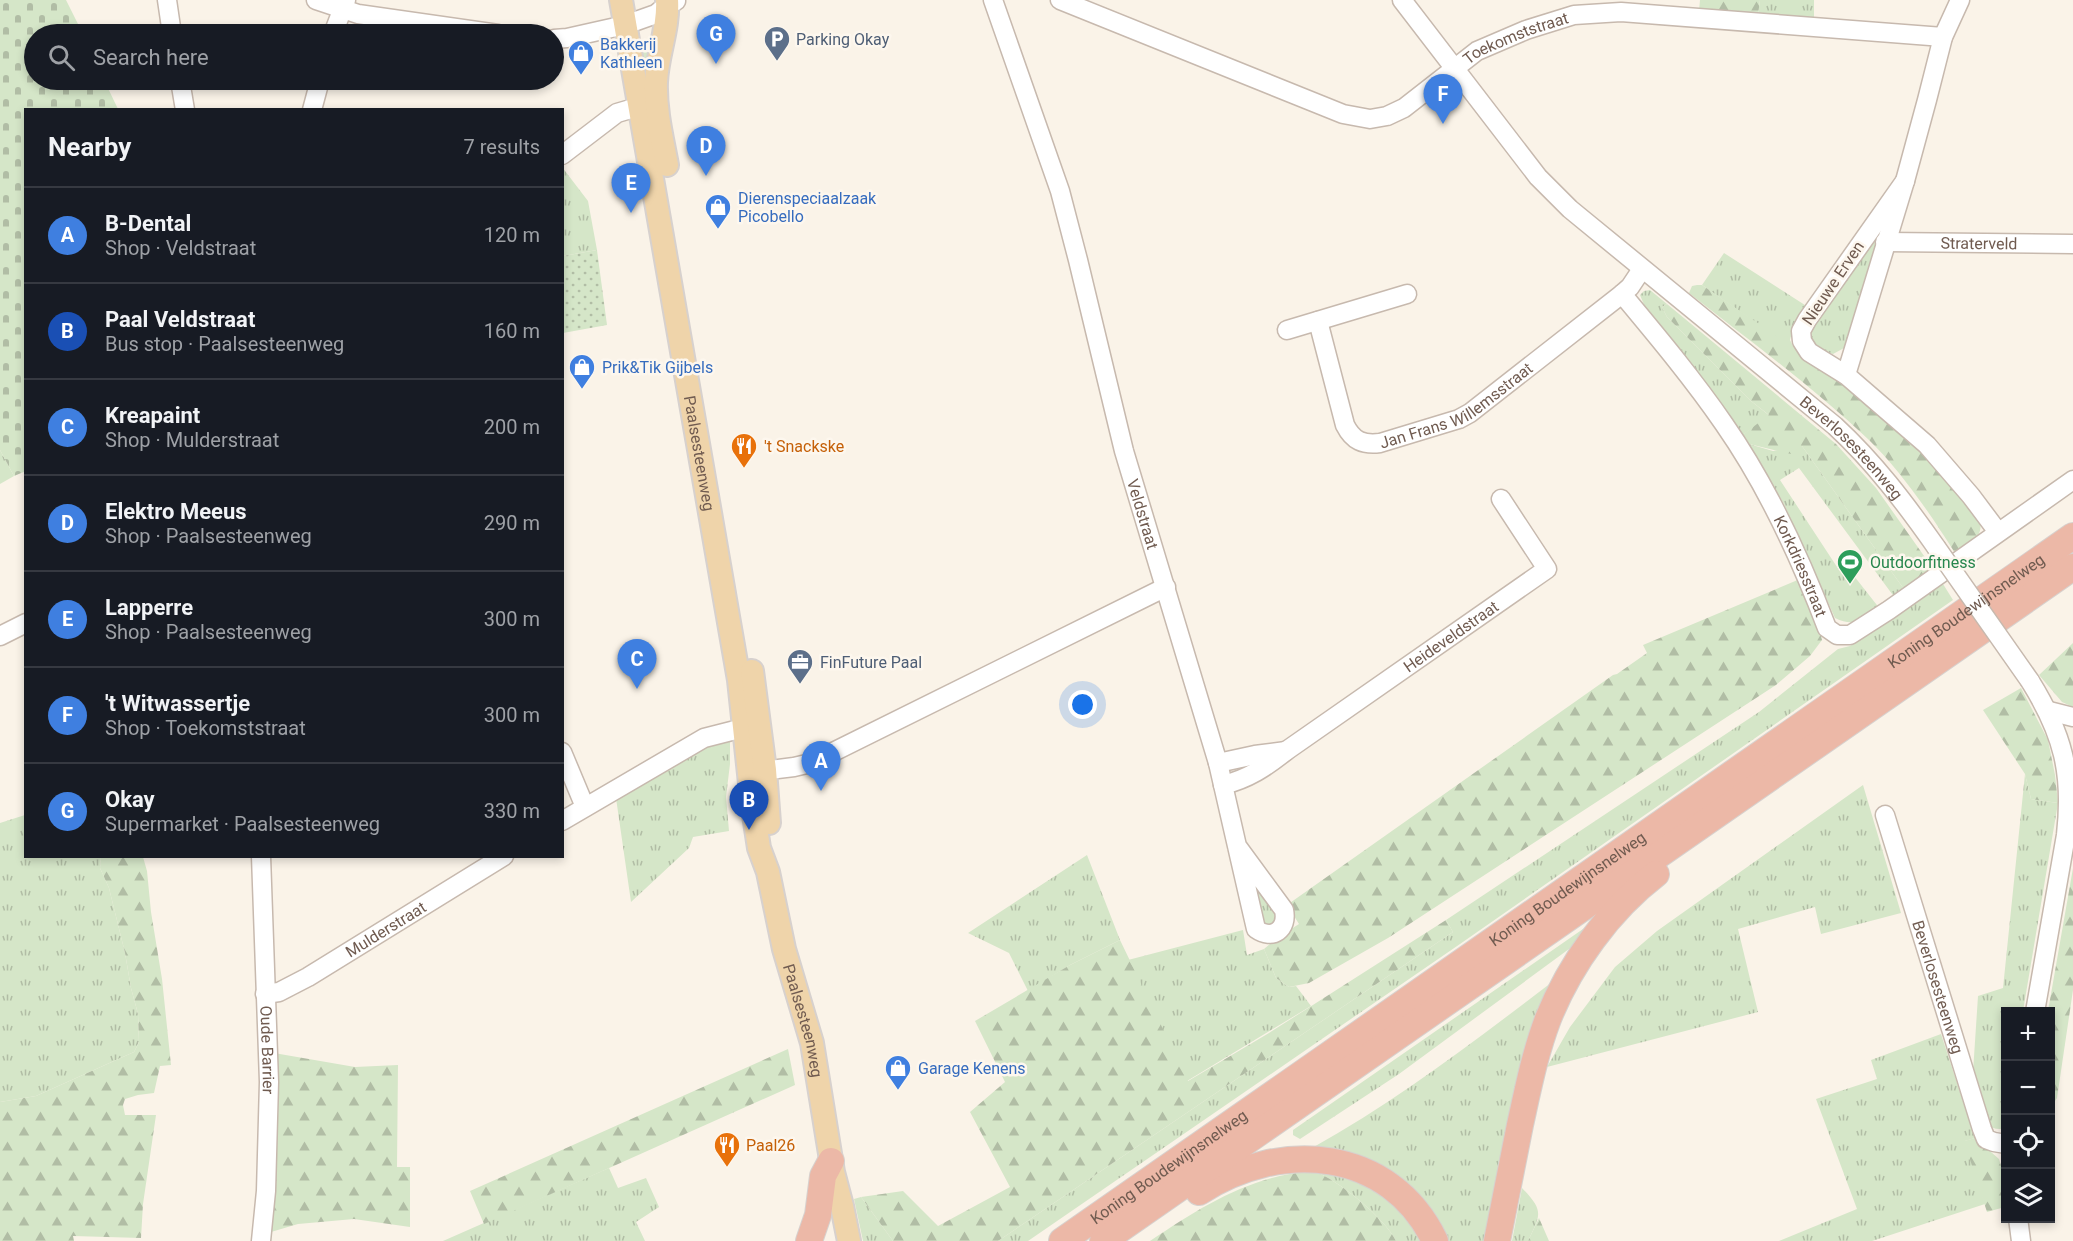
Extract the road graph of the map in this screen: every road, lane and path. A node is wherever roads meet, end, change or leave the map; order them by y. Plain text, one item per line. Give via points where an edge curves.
1 (166, 0) edge
2 (316, 0) edge
3 (621, 0) edge
4 (993, 0) edge
5 (1060, 0) edge
6 (1402, 0) edge
7 (1960, 0) edge
8 (670, 2) edge
9 (345, 4) edge
10 (170, 24) edge
11 (337, 24) edge
12 (428, 24) edge
13 (625, 25) junction
14 (1942, 37) junction
15 (564, 38) edge
16 (1455, 70) junction
17 (182, 90) edge
18 (317, 90) edge
19 (648, 104) junction
20 (186, 108) edge
21 (313, 108) edge
22 (564, 153) edge
23 (1905, 181) junction
24 (1885, 242) junction
25 (2073, 244) edge
26 (1642, 269) junction
27 (1407, 294) dead end
28 (1622, 294) junction
29 (1318, 321) junction
30 (1287, 330) dead end
31 (1846, 375) junction
32 (2073, 480) edge
33 (1501, 499) dead end
34 (1998, 532) junction
35 (2073, 536) edge
36 (2073, 567) edge
37 (1166, 587) junction
38 (24, 624) edge
39 (0, 636) edge
40 (2049, 711) junction
41 (2073, 717) edge
42 (751, 726) junction
43 (1286, 751) junction
44 (564, 757) edge
45 (1218, 764) junction
46 (757, 771) junction
47 (1223, 785) junction
48 (2071, 792) edge
49 (585, 807) junction
50 (1885, 815) dead end
51 (564, 820) edge
52 (1678, 842) junction
53 (1237, 846) dead end
54 (261, 858) edge
55 (501, 858) edge
56 (265, 994) junction
57 (2036, 1007) edge
58 (2001, 1144) edge
59 (832, 1166) junction
60 (2019, 1223) edge
61 (261, 1241) edge
62 (808, 1241) edge
63 (835, 1241) edge
64 (849, 1241) edge
65 (1062, 1241) edge
66 (1103, 1241) edge
67 (1124, 1241) edge
68 (1435, 1241) edge
69 (1497, 1241) edge
70 (2021, 1241) edge

1 - 10 street
2 - 9 street
3 - 13 main road, Paalsesteenweg
4 - 37 street, Veldstraat via 1060,191 1124,451
5 - 16 street, Toekomststraat via 1356,118 1387,116 1404,108
6 - 16 street, Beverlosesteenweg
7 - 14 street, Nieuwe Erven
8 - 13 street via 656,14
8 - 19 main road, Paalsesteenweg
9 - 11 street
9 - 12 street via 358,14
13 - 15 street
13 - 19 main road, Paalsesteenweg
14 - 16 street, Toekomststraat via 1596,12 1516,34 1477,51
14 - 23 street, Nieuwe Erven
16 - 26 street, Beverlosesteenweg via 1538,177
17 - 20 street
18 - 21 street
19 - 22 street via 617,113
19 - 42 main road, Paalsesteenweg via 739,680
23 - 24 street, Nieuwe Erven
23 - 31 street, Nieuwe Erven via 1801,332 1809,352
24 - 25 street, Straterveld
24 - 31 street, Nieuwe Erven
26 - 28 street, Jan Frans Willemsstraat
26 - 40 street, Beverlosesteenweg, bridge via 1861,450 1904,500
27 - 29 street
28 - 29 street, Jan Frans Willemsstraat via 1470,413 1370,444 1354,438 1345,425
28 - 34 street, Korkdriesstraat via 1725,424 1801,560 1827,628 1837,635 1850,635
29 - 30 street
31 - 34 street, Nieuwe Erven via 1927,446
32 - 34 street, Korkdriesstraat
33 - 43 street, Heideveldstraat via 1547,569
35 - 65 highway, Koning Boudewijnsnelweg
36 - 52 highway, Koning Boudewijnsnelweg
37 - 45 street
37 - 46 street via 811,763
38 - 39 street
40 - 41 street
40 - 48 street, Beverlosesteenweg via 2062,746
42 - 46 main road, Paalsesteenweg
42 - 49 street via 704,738
43 - 45 street
43 - 47 street via 1242,781
44 - 49 street
45 - 47 street
46 - 59 main road, Paalsesteenweg via 769,821 768,872 784,949 812,1043
47 - 53 street
48 - 57 street, Beverlosesteenweg
49 - 51 street
50 - 58 street, Beverlosesteenweg via 1982,1130 1986,1139
52 - 66 highway, Koning Boudewijnsnelweg
52 - 69 highway via 1666,866 1633,893 1594,938 1548,1018 1532,1068
54 - 56 street, Oude Barrier
55 - 56 street, Mulderstraat via 308,977 279,992
56 - 61 street, Oude Barrier via 269,1082
59 - 62 highway via 823,1176 818,1215
59 - 63 main road, Paalsesteenweg
59 - 64 main road, Paalsesteenweg
60 - 70 street
67 - 68 highway via 1227,1176 1275,1162 1311,1158 1364,1171 1392,1188 1414,1209

